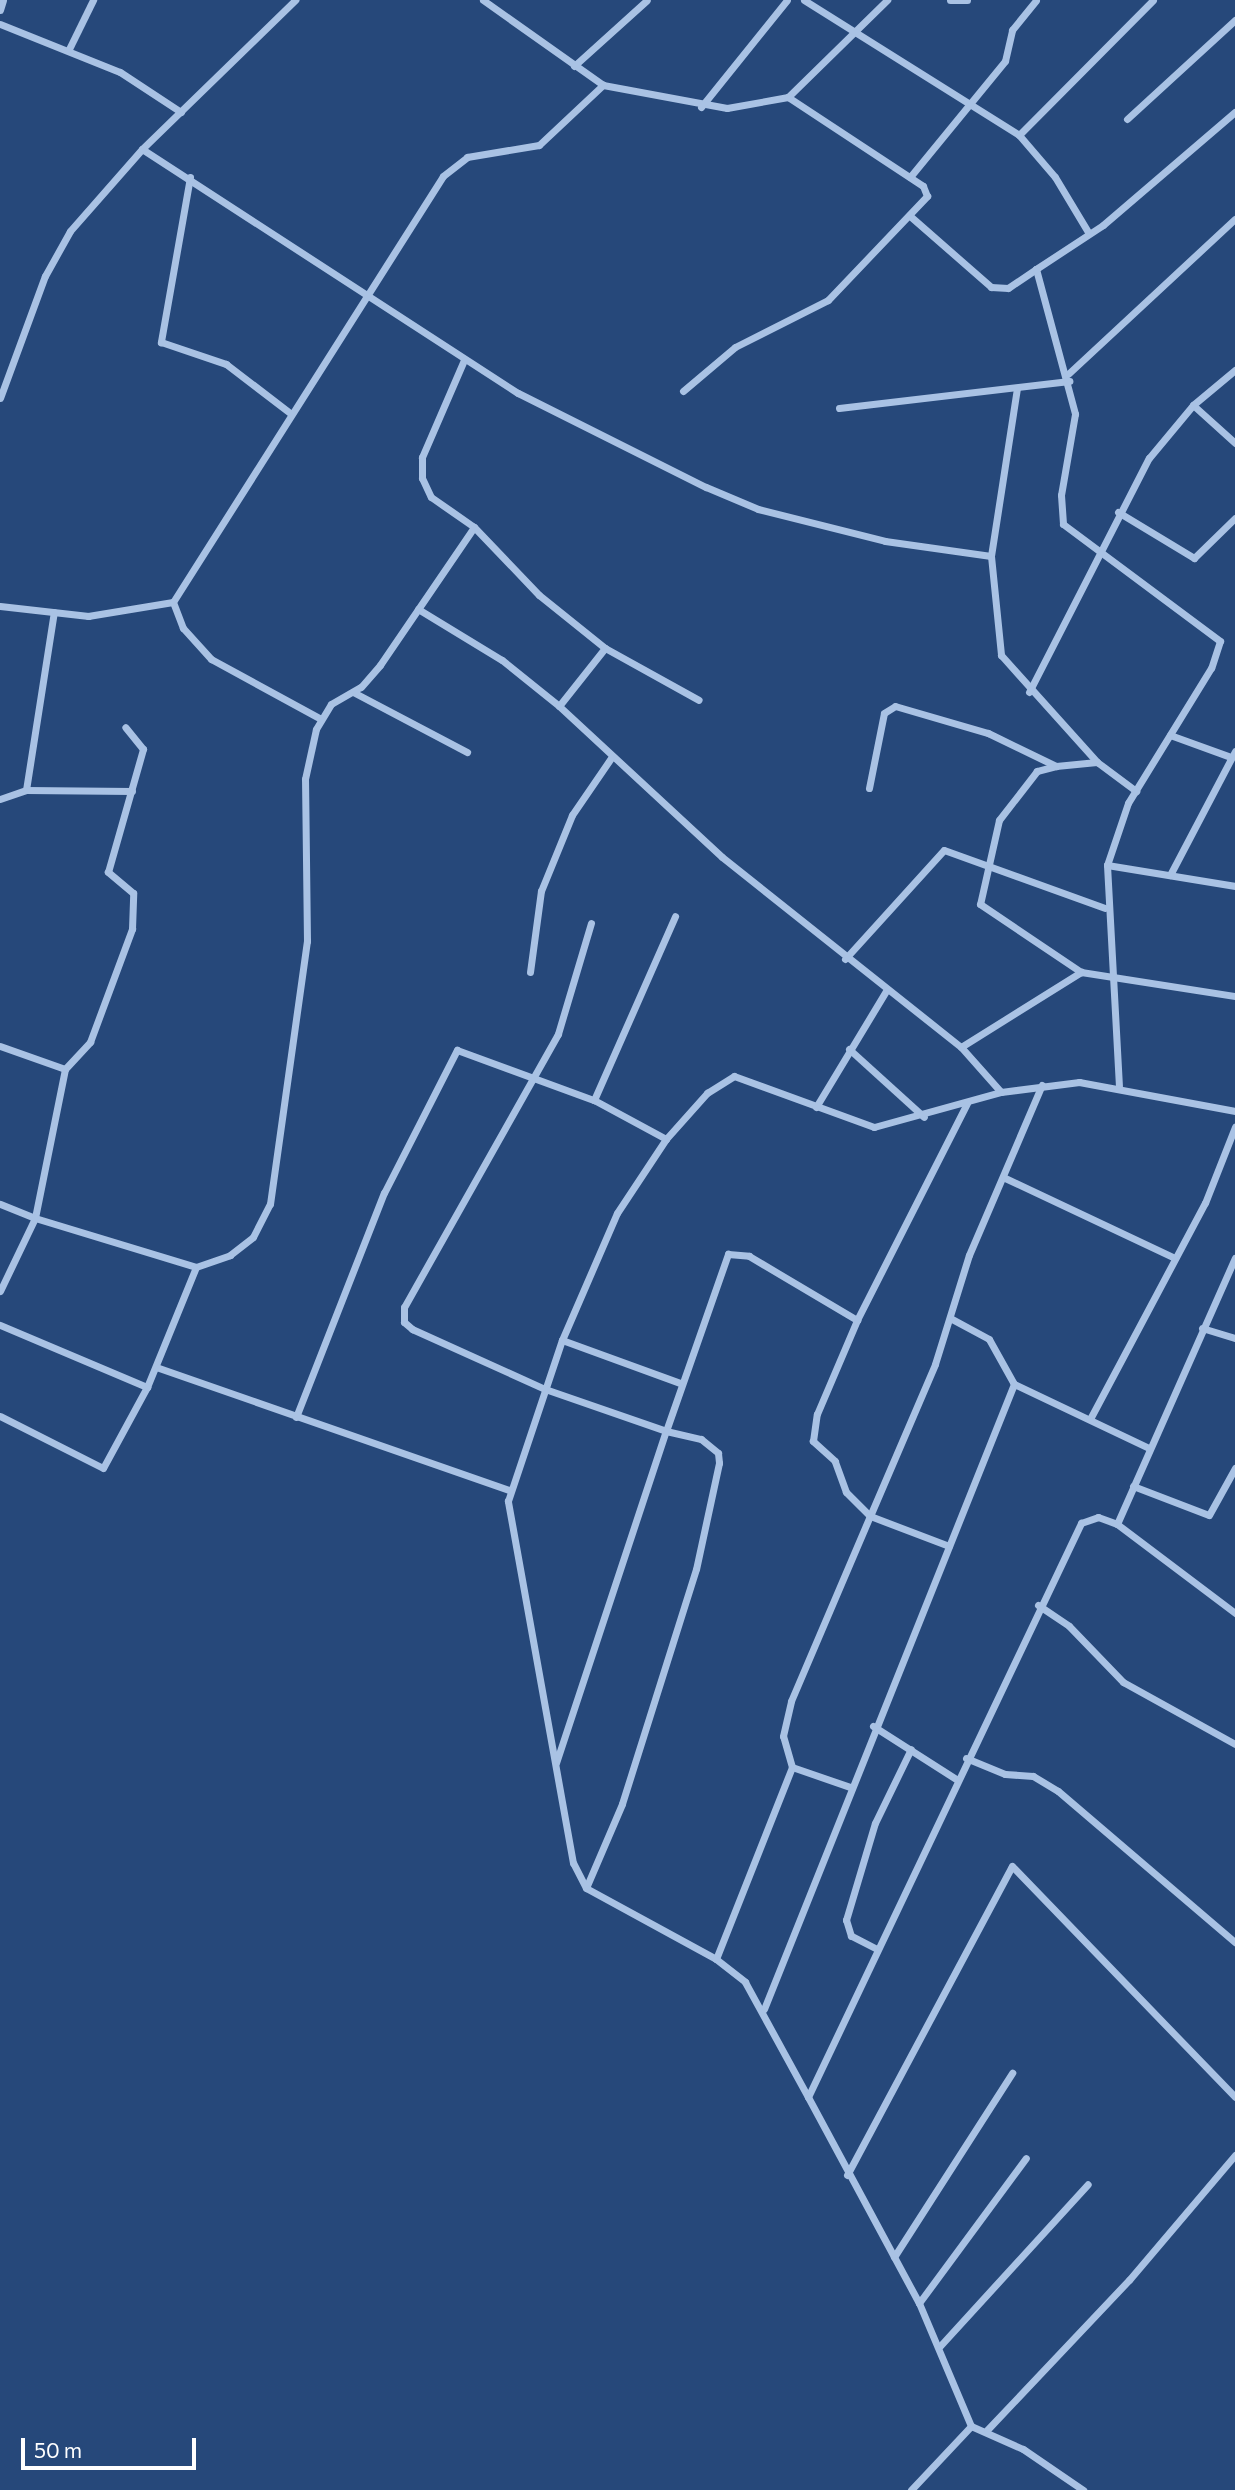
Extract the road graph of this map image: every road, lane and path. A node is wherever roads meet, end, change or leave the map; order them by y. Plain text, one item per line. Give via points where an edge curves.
1 (3, 0) edge
2 (93, 0) edge
3 (295, 0) edge
4 (485, 0) edge
5 (647, 0) edge
6 (787, 0) edge
7 (804, 0) edge
8 (887, 0) edge
9 (950, 0) edge
10 (967, 0) edge
11 (1036, 0) edge
12 (1153, 0) edge
13 (0, 10) edge
14 (1235, 20) edge
15 (0, 24) edge
16 (855, 30) junction
17 (69, 49) junction
18 (573, 66) junction
19 (603, 85) junction
20 (788, 97) junction
21 (968, 99) junction
22 (701, 107) junction
23 (181, 111) junction
24 (1235, 112) edge
25 (1127, 119) dead end
26 (1018, 135) junction
27 (142, 149) junction
28 (190, 177) junction
29 (910, 177) junction
30 (909, 216) junction
31 (1235, 219) edge
32 (1088, 232) junction
33 (1036, 269) junction
34 (368, 293) junction
35 (464, 360) junction
36 (1235, 370) edge
37 (1068, 377) junction
38 (1017, 388) junction
39 (683, 391) dead end
40 (0, 398) edge
41 (1193, 405) junction
42 (839, 408) dead end
43 (289, 413) junction
44 (1235, 443) edge
45 (1118, 512) junction
46 (1235, 518) edge
47 (474, 527) junction
48 (1098, 551) junction
49 (991, 556) junction
50 (173, 602) junction
51 (0, 606) edge
52 (418, 609) junction
53 (54, 612) junction
54 (606, 648) junction
55 (353, 692) junction
56 (1029, 692) junction
57 (699, 700) dead end
58 (559, 706) junction
59 (321, 719) junction
60 (125, 727) dead end
61 (1170, 736) junction
62 (467, 752) dead end
63 (1232, 754) edge
64 (611, 758) junction
65 (1097, 762) junction
66 (1056, 766) junction
67 (869, 788) dead end
68 (26, 790) junction
69 (132, 791) junction
70 (1136, 791) junction
71 (0, 799) edge
72 (988, 861) junction
73 (1107, 864) junction
74 (1170, 875) junction
75 (1235, 886) edge
76 (1105, 908) junction
77 (675, 916) dead end
78 (591, 923) dead end
79 (845, 959) junction
80 (530, 972) dead end
81 (1081, 972) junction
82 (1109, 973) junction
83 (886, 991) junction
84 (1235, 996) edge
85 (0, 1046) edge
86 (961, 1047) junction
87 (849, 1049) junction
88 (65, 1069) junction
89 (531, 1076) junction
90 (1042, 1085) junction
91 (1119, 1086) junction
92 (1001, 1091) junction
93 (594, 1100) junction
94 (967, 1103) junction
95 (816, 1107) junction
96 (1235, 1111) edge
97 (924, 1117) junction
98 (1235, 1127) edge
99 (666, 1139) junction
100 (1005, 1178) junction
101 (0, 1203) edge
102 (35, 1218) junction
103 (1175, 1258) junction
104 (1235, 1258) edge
105 (195, 1267) junction
106 (0, 1291) edge
107 (950, 1318) junction
108 (857, 1320) junction
109 (0, 1325) edge
110 (1202, 1328) junction
111 (1235, 1338) edge
112 (562, 1340) junction
113 (156, 1367) junction
114 (680, 1383) junction
115 (1014, 1384) junction
116 (147, 1387) junction
117 (545, 1389) junction
118 (0, 1416) edge
119 (296, 1417) junction
120 (1090, 1419) junction
121 (666, 1431) junction
122 (1149, 1448) junction
123 (1235, 1468) edge
124 (1133, 1486) junction
125 (510, 1490) junction
126 (870, 1517) junction
127 (1117, 1524) junction
128 (949, 1546) junction
129 (1038, 1605) junction
130 (1235, 1613) edge
131 (873, 1726) junction
132 (1235, 1744) edge
133 (911, 1749) junction
134 (966, 1758) junction
135 (556, 1763) junction
136 (792, 1768) junction
137 (956, 1779) junction
138 (850, 1787) junction
139 (586, 1888) junction
140 (1235, 1941) edge
141 (875, 1948) junction
142 (716, 1959) junction
143 (764, 2010) junction
144 (1012, 2073) dead end
145 (1235, 2097) edge
146 (808, 2098) junction
147 (1235, 2155) edge
148 (1026, 2158) dead end
149 (846, 2175) junction
150 (1088, 2184) dead end
151 (894, 2257) junction
152 (919, 2304) junction
153 (940, 2346) junction
154 (971, 2426) junction
155 (986, 2430) junction
156 (911, 2490) edge
157 (1083, 2490) edge

1 - 13 street
2 - 17 street
3 - 23 street
4 - 18 street
5 - 18 street
6 - 22 street
7 - 16 street
8 - 16 street
9 - 10 street
11 - 21 street via 1012,30 1005,61
12 - 26 street
14 - 25 street
15 - 17 street
16 - 20 street
16 - 21 street
17 - 23 street via 141,83
18 - 19 street
19 - 22 street
19 - 34 street via 539,145 493,149 456,161
20 - 22 street
20 - 29 street
21 - 26 street
21 - 29 street
23 - 27 street
24 - 32 street
26 - 32 street
27 - 28 street
27 - 40 street via 60,246
28 - 34 street
28 - 43 street via 161,342 226,364
29 - 30 street via 927,196
30 - 33 street via 991,286 1008,288
30 - 39 street via 828,300 735,347
31 - 37 street
32 - 33 street
33 - 37 street
34 - 35 street
34 - 43 street
35 - 47 street via 421,470 431,497
35 - 49 street via 563,417 758,509 885,541
36 - 41 street
37 - 38 street
37 - 48 street via 1075,439 1061,518
38 - 42 street
38 - 49 street
41 - 44 street
41 - 45 street via 1149,458
43 - 50 street
45 - 46 street via 1194,558
45 - 48 street
47 - 52 street
47 - 54 street via 539,595
48 - 56 street
48 - 61 street via 1220,641 1215,661
49 - 56 street via 1001,655
50 - 53 street via 124,613
50 - 59 street via 183,628 211,660
51 - 53 street
52 - 55 street
52 - 58 street via 502,660
53 - 68 street
54 - 57 street
54 - 58 street
55 - 59 street via 339,697
55 - 62 street
56 - 65 street
58 - 64 street
59 - 105 street via 307,764 307,941 270,1204 253,1237 230,1255
60 - 69 street via 143,749
61 - 63 street
61 - 70 street
63 - 74 street
64 - 79 street
64 - 80 street via 572,815 541,891
65 - 66 street
65 - 70 street
66 - 67 street via 988,733 895,706 884,713
66 - 72 street via 1022,785 999,820
68 - 69 street
68 - 71 street
69 - 88 street via 108,872 133,892 132,929 90,1042
70 - 73 street via 1114,833
72 - 76 street
72 - 79 street via 942,850
72 - 81 street via 980,904
73 - 74 street
73 - 76 street
74 - 75 street
76 - 82 street
77 - 93 street
78 - 89 street via 566,1014
79 - 83 street
81 - 82 street
81 - 86 street
82 - 84 street
82 - 91 street via 1121,1034
83 - 86 street
83 - 87 street
85 - 88 street
86 - 92 street
87 - 95 street
87 - 97 street
88 - 102 street
89 - 93 street
89 - 117 street via 402,1315 412,1329
89 - 119 street via 463,1048 455,1052 384,1193
90 - 91 street
90 - 92 street
90 - 100 street
91 - 96 street
92 - 94 street
93 - 99 street
94 - 97 street
94 - 108 street
95 - 97 street via 863,1126
95 - 99 street via 734,1076 708,1093
98 - 103 street
99 - 112 street via 617,1213
100 - 103 street
100 - 107 street via 969,1255
101 - 102 street
102 - 105 street
102 - 106 street
103 - 120 street
104 - 110 street
105 - 113 street
107 - 115 street via 989,1339
107 - 126 street
108 - 114 street via 733,1250
108 - 126 street via 817,1414 813,1441 835,1461 846,1492
109 - 116 street
110 - 111 street
110 - 122 street
112 - 114 street
112 - 117 street
113 - 116 street
113 - 119 street
114 - 121 street
115 - 120 street
115 - 128 street
116 - 118 street via 99,1469
117 - 121 street
117 - 125 street
119 - 125 street
120 - 122 street
121 - 135 street
121 - 139 street via 701,1439 718,1453 719,1462 683,1617 622,1804
122 - 124 street
123 - 124 street via 1209,1515
124 - 127 street
125 - 135 street via 507,1518
126 - 128 street
126 - 136 street via 791,1701 783,1736
127 - 129 street via 1098,1517 1081,1523
127 - 130 street
128 - 131 street
129 - 132 street via 1069,1626 1123,1682
129 - 134 street
131 - 133 street
131 - 138 street
133 - 137 street
133 - 141 street via 875,1823 846,1920 851,1936
134 - 137 street
134 - 140 street via 1005,1774 1033,1776 1058,1791
135 - 139 street via 575,1872
136 - 138 street
136 - 142 street
137 - 141 street
138 - 143 street
139 - 142 street
141 - 146 street
142 - 143 street
143 - 146 street
144 - 151 street
145 - 149 street via 1012,1866
146 - 149 street
147 - 155 street via 1129,2280
148 - 152 street
149 - 151 street
150 - 153 street
151 - 152 street
152 - 153 street
153 - 154 street
154 - 155 street
154 - 156 street
155 - 157 street

